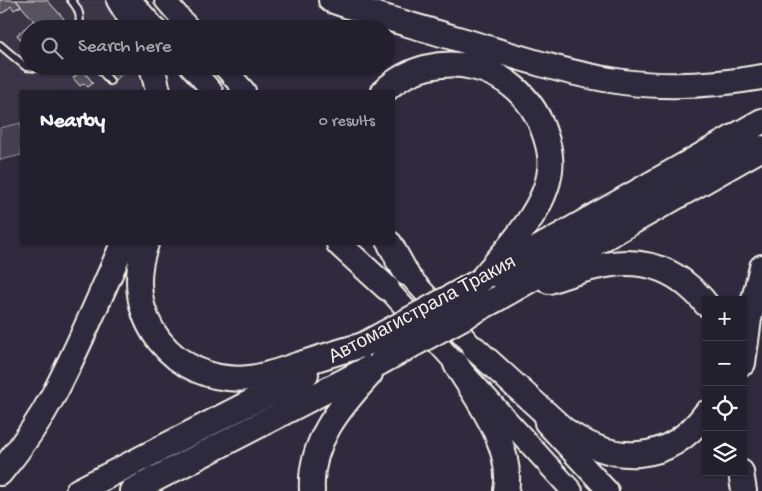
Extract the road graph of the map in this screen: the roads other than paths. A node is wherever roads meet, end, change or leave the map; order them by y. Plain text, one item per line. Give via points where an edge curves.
1 (71, 0) edge
2 (119, 0) edge
3 (131, 0) edge
4 (165, 0) edge
5 (332, 0) edge
6 (80, 20) edge
7 (131, 20) edge
8 (148, 20) edge
9 (182, 20) edge
10 (0, 45) edge
11 (20, 62) edge
12 (105, 75) edge
13 (154, 75) edge
14 (198, 75) edge
15 (231, 75) edge
16 (762, 77) edge
17 (110, 81) dead end
18 (158, 90) edge
19 (211, 90) edge
20 (244, 90) edge
21 (385, 90) edge
22 (762, 121) edge
23 (762, 148) edge
24 (123, 245) edge
25 (146, 245) edge
26 (340, 245) edge
27 (349, 245) edge
28 (381, 245) edge
29 (391, 245) edge
30 (762, 267) edge
31 (406, 273) junction
32 (480, 281) junction
33 (387, 288) junction
34 (702, 299) edge
35 (496, 300) junction
36 (746, 341) edge
37 (363, 344) junction
38 (475, 349) junction
39 (381, 362) junction
40 (456, 364) junction
41 (702, 418) edge
42 (0, 473) edge
43 (742, 476) edge
44 (78, 491) edge
45 (132, 491) edge
46 (312, 491) edge
47 (506, 491) edge
48 (572, 491) edge
49 (608, 491) edge
50 (744, 491) edge

1 - 6 lane via 78,8
2 - 7 highway
3 - 8 main road
4 - 9 main road
5 - 16 highway via 574,73 606,79 694,85
10 - 11 lane
12 - 17 lane
13 - 18 highway
14 - 19 main road
15 - 20 main road
21 - 32 highway via 417,70 460,64 490,72 520,94 536,114 549,147 550,170 546,186 532,216
22 - 32 highway, Автомагистрала Тракия
23 - 35 highway, Автомагистрала Тракия
24 - 42 highway via 53,396
25 - 37 highway via 139,268 145,319 167,350 189,366 224,378 250,378
26 - 33 highway
27 - 33 main road
28 - 31 main road
29 - 31 highway
30 - 36 highway
31 - 38 main road
32 - 37 highway, Автомагистрала Тракия, bridge
33 - 40 main road
34 - 35 highway via 664,269 616,263
35 - 39 highway, Автомагистрала Тракия, bridge
37 - 44 highway, Автомагистрала Тракия
38 - 41 highway via 563,429 578,440 601,449 622,454 655,452 680,439
38 - 49 main road
39 - 45 highway, Автомагистрала Тракия
39 - 46 highway via 330,422 312,466
40 - 47 highway via 497,435 507,472
40 - 48 main road
43 - 50 highway

